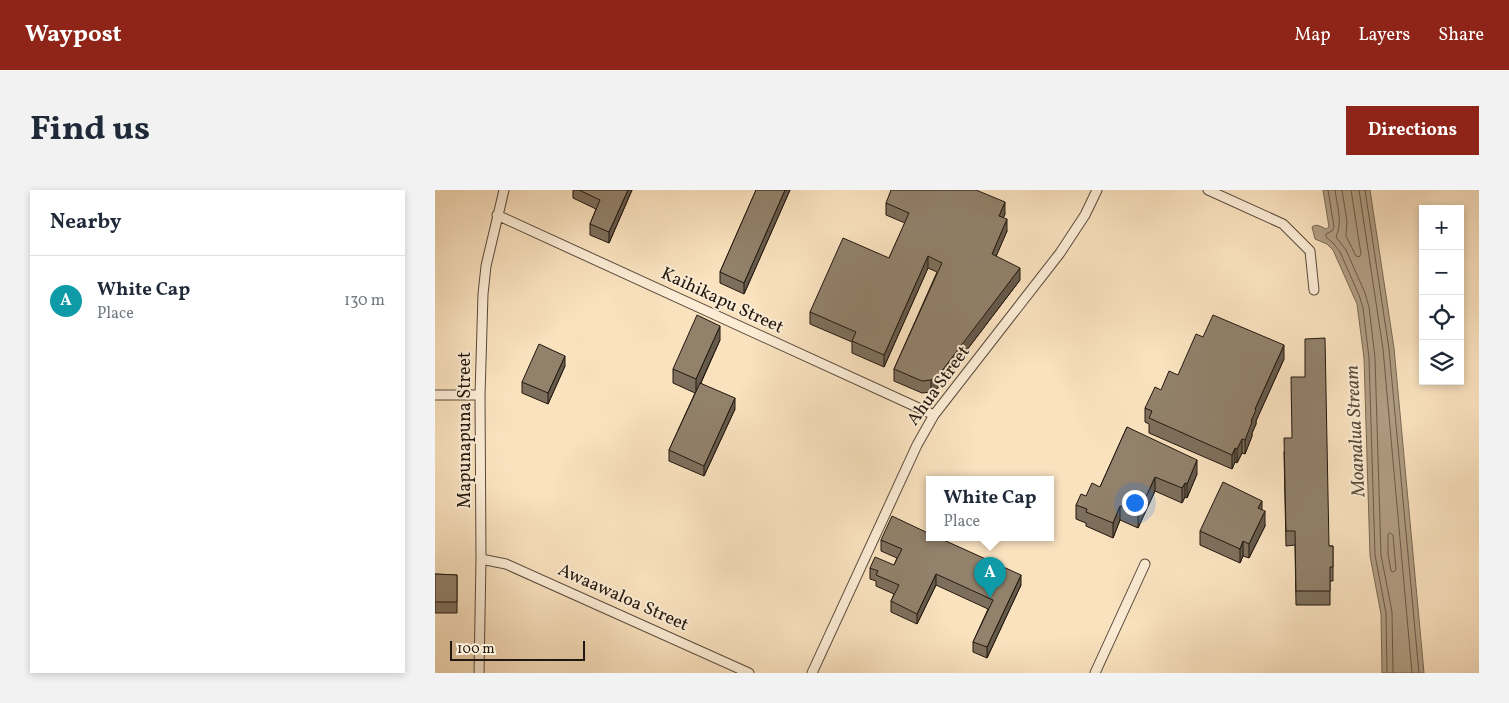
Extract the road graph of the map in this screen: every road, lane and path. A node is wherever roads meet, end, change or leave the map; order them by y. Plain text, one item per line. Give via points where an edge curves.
1 (504, 190) edge
2 (1097, 190) edge
3 (1208, 190) edge
4 (497, 215) junction
5 (1314, 290) dead end
6 (435, 395) edge
7 (480, 395) junction
8 (934, 415) junction
9 (481, 558) junction
10 (1145, 564) dead end
11 (479, 673) edge
12 (749, 673) edge
13 (813, 673) edge
14 (1095, 673) edge

1 - 4 street, Mapunapuna Street
2 - 8 street, Ahua Street via 1060,254
3 - 5 street via 1283,224 1310,251
4 - 7 street, Mapunapuna Street via 483,294
4 - 8 street, Kaihikapu Street
6 - 7 street
7 - 9 street, Mapunapuna Street
8 - 13 street, Ahua Street via 917,445
9 - 11 street, Mapunapuna Street
9 - 12 street, Awaawaloa Street via 506,564
10 - 14 street

